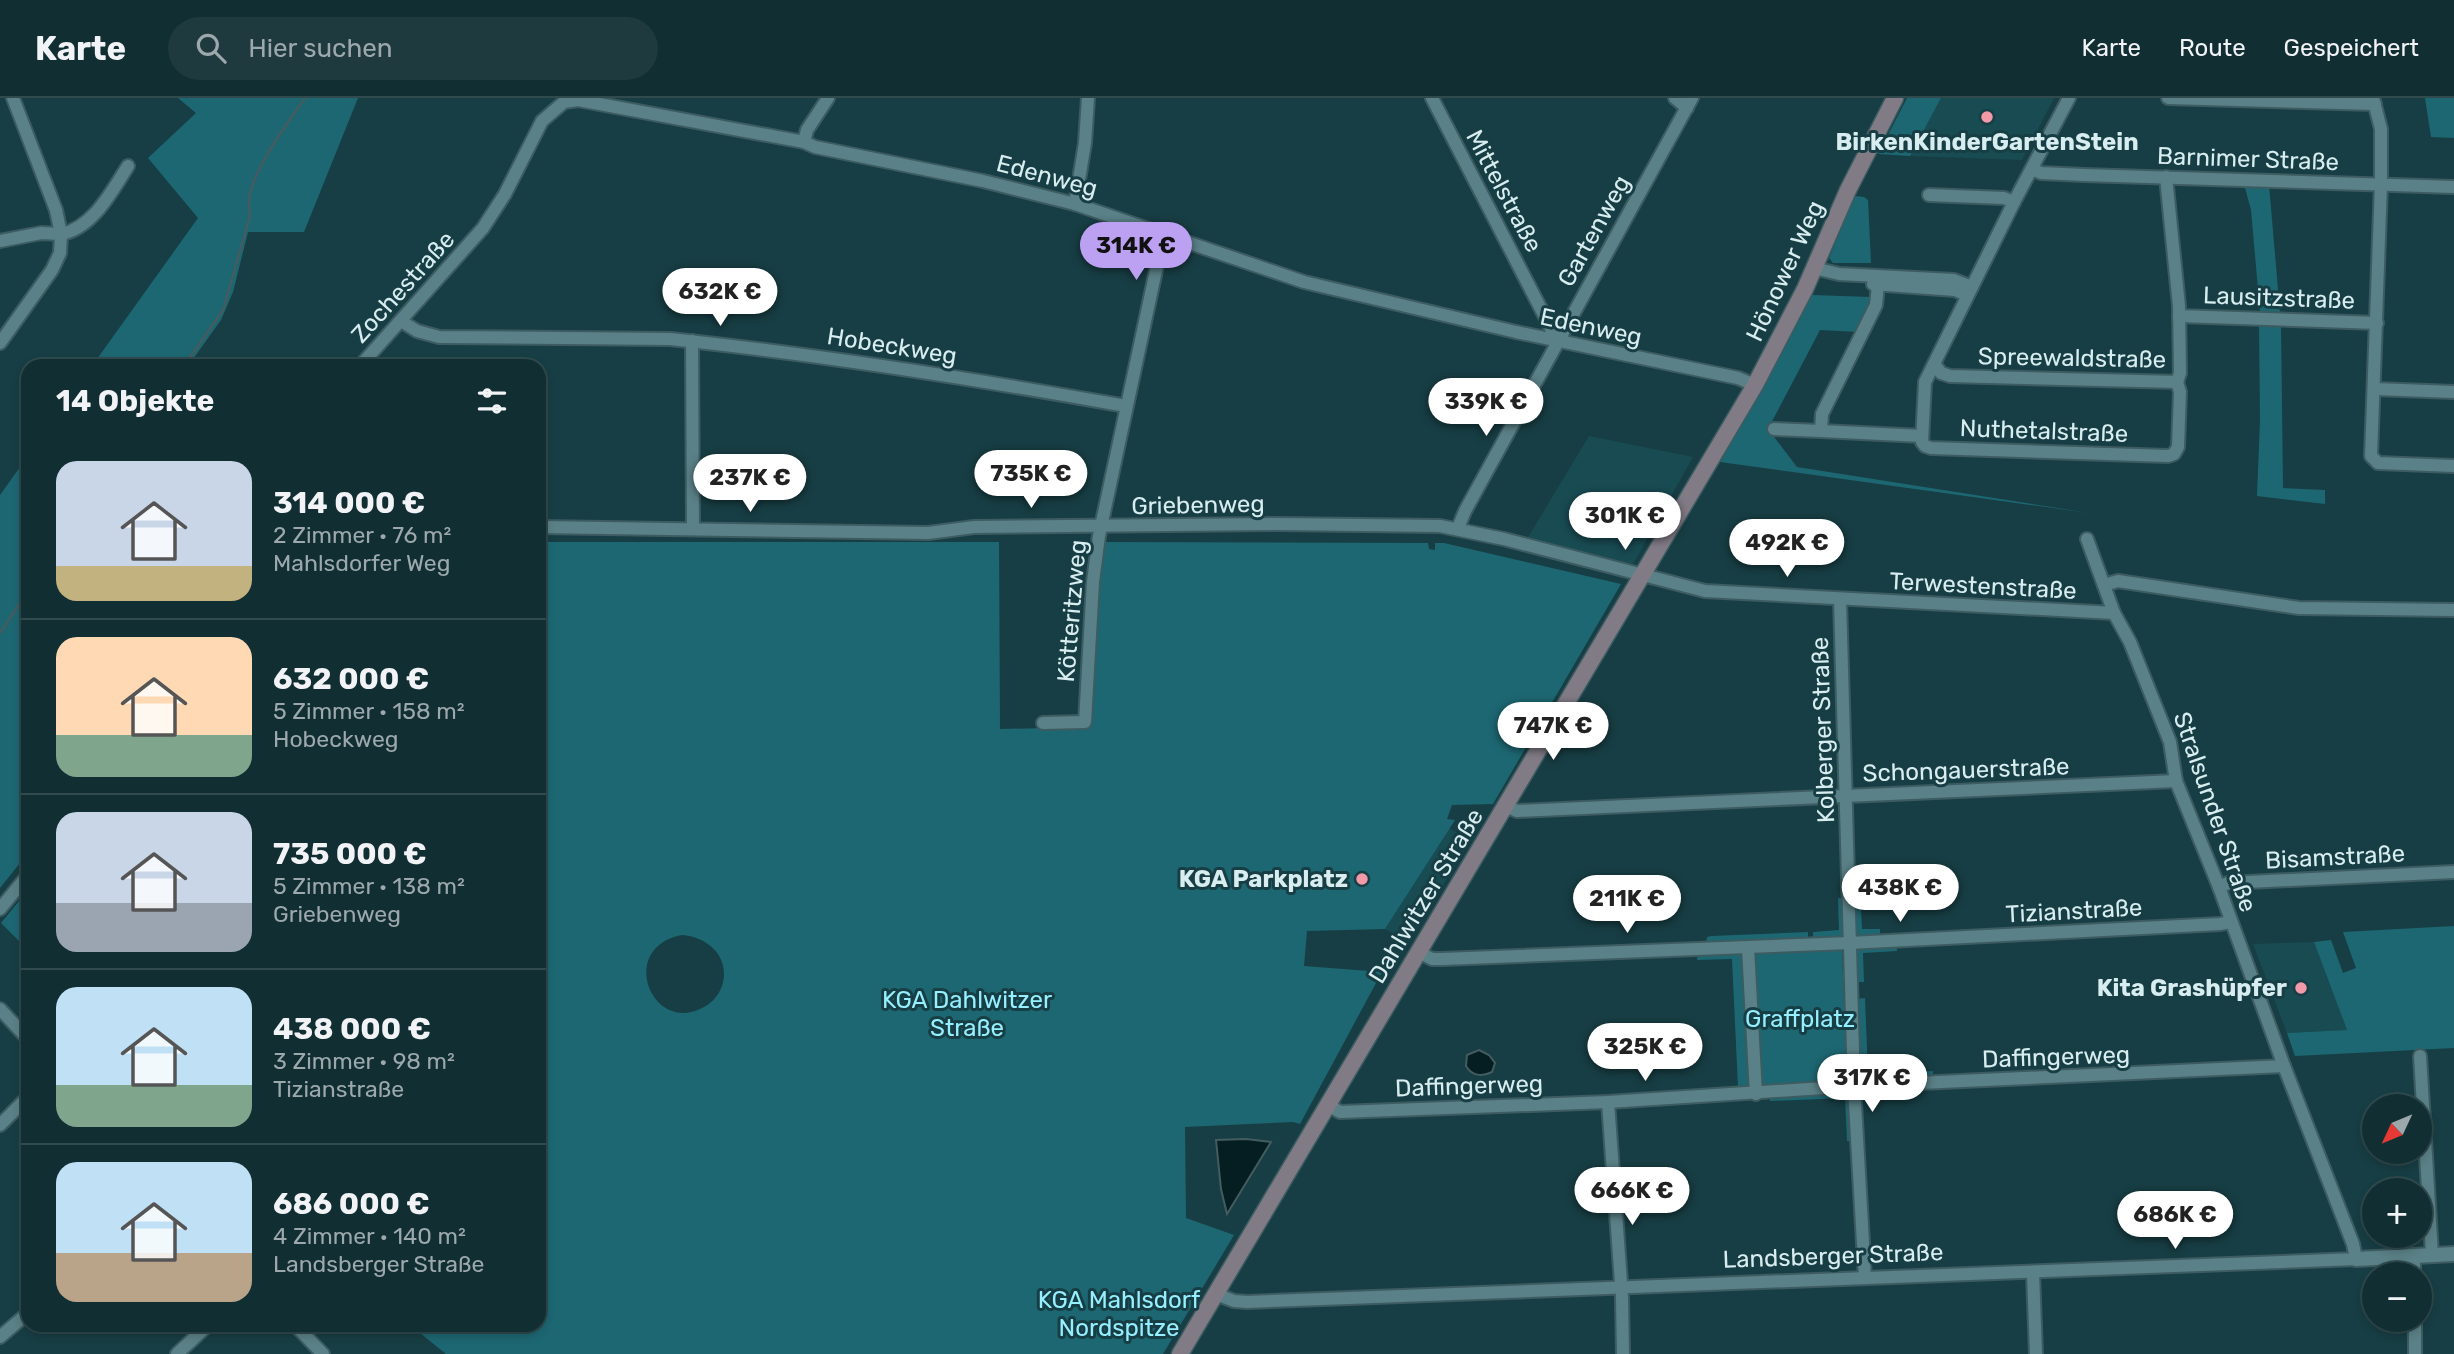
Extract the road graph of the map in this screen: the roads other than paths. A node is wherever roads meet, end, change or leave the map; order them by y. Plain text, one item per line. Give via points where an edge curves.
1 (13, 98) edge
2 (828, 98) edge
3 (1088, 98) edge
4 (1432, 98) edge
5 (1675, 98) edge
6 (1895, 98) edge
7 (2069, 98) edge
8 (2168, 98) edge
9 (563, 100) edge
10 (2374, 101) edge
11 (1690, 103) edge
12 (804, 142) junction
13 (128, 166) dead end
14 (2032, 169) junction
15 (2166, 177) junction
16 (2381, 184) junction
17 (2454, 187) edge
18 (1929, 195) dead end
19 (2014, 202) junction
20 (1074, 204) junction
21 (1164, 233) junction
22 (61, 234) junction
23 (0, 241) edge
24 (1812, 272) junction
25 (1878, 285) junction
26 (1969, 291) junction
27 (2179, 316) junction
28 (401, 321) junction
29 (2377, 323) junction
30 (1558, 340) junction
31 (692, 341) junction
32 (0, 343) edge
33 (366, 359) edge
34 (1934, 364) junction
35 (2177, 382) junction
36 (1755, 385) junction
37 (2375, 389) junction
38 (2454, 392) edge
39 (1126, 406) junction
40 (1774, 429) dead end
41 (1821, 431) junction
42 (1922, 436) junction
43 (1710, 461) joint
44 (2454, 466) edge
45 (546, 527) edge
46 (1101, 527) junction
47 (1458, 528) junction
48 (693, 530) junction
49 (2087, 539) dead end
50 (1643, 574) junction
51 (2104, 585) junction
52 (1840, 600) junction
53 (2454, 610) edge
54 (2114, 613) junction
55 (1042, 723) dead end
56 (2176, 781) junction
57 (1846, 796) junction
58 (1506, 806) junction
59 (2454, 872) edge
60 (21, 884) edge
61 (2218, 887) junction
62 (0, 909) edge
63 (2230, 922) junction
64 (1849, 943) junction
65 (1748, 948) junction
66 (1419, 952) junction
67 (0, 1009) edge
68 (21, 1032) edge
69 (2420, 1056) dead end
70 (2284, 1066) junction
71 (1854, 1086) junction
72 (1756, 1094) junction
73 (1608, 1102) junction
74 (21, 1104) edge
75 (1328, 1105) junction
76 (0, 1125) edge
77 (2454, 1254) edge
78 (2432, 1255) junction
79 (2414, 1256) junction
80 (2356, 1259) junction
81 (2414, 1262) edge
82 (2034, 1273) junction
83 (1865, 1278) junction
84 (1620, 1286) junction
85 (1216, 1294) junction
86 (21, 1318) edge
87 (202, 1332) edge
88 (302, 1332) edge
89 (2415, 1332) edge
90 (0, 1337) edge
91 (177, 1354) edge
92 (323, 1354) edge
93 (1180, 1354) edge
94 (1623, 1354) edge
95 (2036, 1354) edge
96 (2415, 1354) edge

1 - 22 street
2 - 12 street
3 - 20 street
4 - 30 street, Mittelstraße
5 - 11 street
6 - 24 main road, Hönower Weg
7 - 14 street
8 - 10 street
9 - 12 street, Edenweg
9 - 28 street, Zochestraße via 542,121 505,194 477,236
10 - 16 street via 2381,129
11 - 30 street, Gartenweg
12 - 20 street, Edenweg
13 - 22 street via 97,210 80,226
14 - 15 street, Barnimer Straße
14 - 19 street
15 - 16 street, Barnimer Straße
15 - 27 street, Spreewaldstraße
16 - 17 street, Barnimer Straße
16 - 29 street
18 - 19 street
19 - 26 street
20 - 21 street, Edenweg
21 - 30 street, Edenweg via 1304,282
21 - 39 street, Kötteritzweg
22 - 23 street
22 - 32 street via 60,253 52,270
24 - 25 street via 1822,281
24 - 26 street via 1954,280
24 - 36 main road, Hönower Weg
25 - 26 street
25 - 41 street via 1876,304 1822,414
26 - 34 street
27 - 29 street, Lausitzstraße
27 - 35 street, Spreewaldstraße
28 - 31 street, Hobeckweg via 439,337
28 - 33 street, Zochestraße
29 - 37 street
30 - 36 street, Edenweg
30 - 47 street, Gartenweg
31 - 39 street, Hobeckweg via 851,360
31 - 48 street
34 - 35 street, Spreewaldstraße via 1950,376
34 - 42 street via 1925,382
35 - 42 street, Nuthetalstraße via 2178,447 2168,456 1931,448 1925,446
36 - 43 main road, Hönower Weg
37 - 38 street
37 - 44 street via 2374,460
39 - 46 street, Kötteritzweg
40 - 41 street
41 - 42 street
43 - 50 main road, Dahlwitzer Straße
45 - 48 street, Griebenweg
46 - 47 street, Griebenweg via 1280,524
46 - 48 street, Griebenweg via 974,527 928,533
46 - 55 street, Kötteritzweg via 1085,722
47 - 50 street, Griebenweg
49 - 51 street, Stralsunder Straße
50 - 52 street, Terwestenstraße via 1705,591
50 - 58 main road, Dahlwitzer Straße
51 - 53 street via 2118,581 2299,608
51 - 54 street, Stralsunder Straße
52 - 54 street, Terwestenstraße
52 - 57 street, Kolberger Straße
54 - 56 street, Stralsunder Straße via 2170,742
56 - 57 street, Schongauerstraße
56 - 61 street, Stralsunder Straße
57 - 58 street, Schongauerstraße via 1517,811
57 - 64 street, Kolberger Straße
58 - 66 main road, Dahlwitzer Straße
59 - 61 street, Bisamstraße
60 - 62 street
61 - 63 street, Stralsunder Straße
63 - 64 street, Tizianstraße
63 - 70 street, Stralsunder Straße
64 - 65 street, Tizianstraße
64 - 71 street, Kolberger Straße
65 - 66 street, Tizianstraße via 1442,959
65 - 72 street
66 - 75 main road, Dahlwitzer Straße
67 - 68 street
69 - 78 street
70 - 71 street, Daffingerweg
70 - 80 street, Stralsunder Straße
71 - 72 street, Daffingerweg
71 - 83 street, Kolberger Straße
72 - 73 street, Daffingerweg
73 - 75 street, Daffingerweg via 1339,1111
73 - 84 street
74 - 76 street
75 - 85 main road, Dahlwitzer Straße
77 - 78 street, Landsberger Straße
78 - 79 street, Landsberger Straße
79 - 80 street, Landsberger Straße
79 - 81 street
80 - 82 street, Landsberger Straße
82 - 83 street, Landsberger Straße
82 - 95 street
83 - 84 street, Landsberger Straße
84 - 85 street, Landsberger Straße via 1247,1301
84 - 94 street
85 - 93 main road, Dahlwitzer Straße
86 - 90 street
87 - 91 street
88 - 92 street
89 - 96 street

